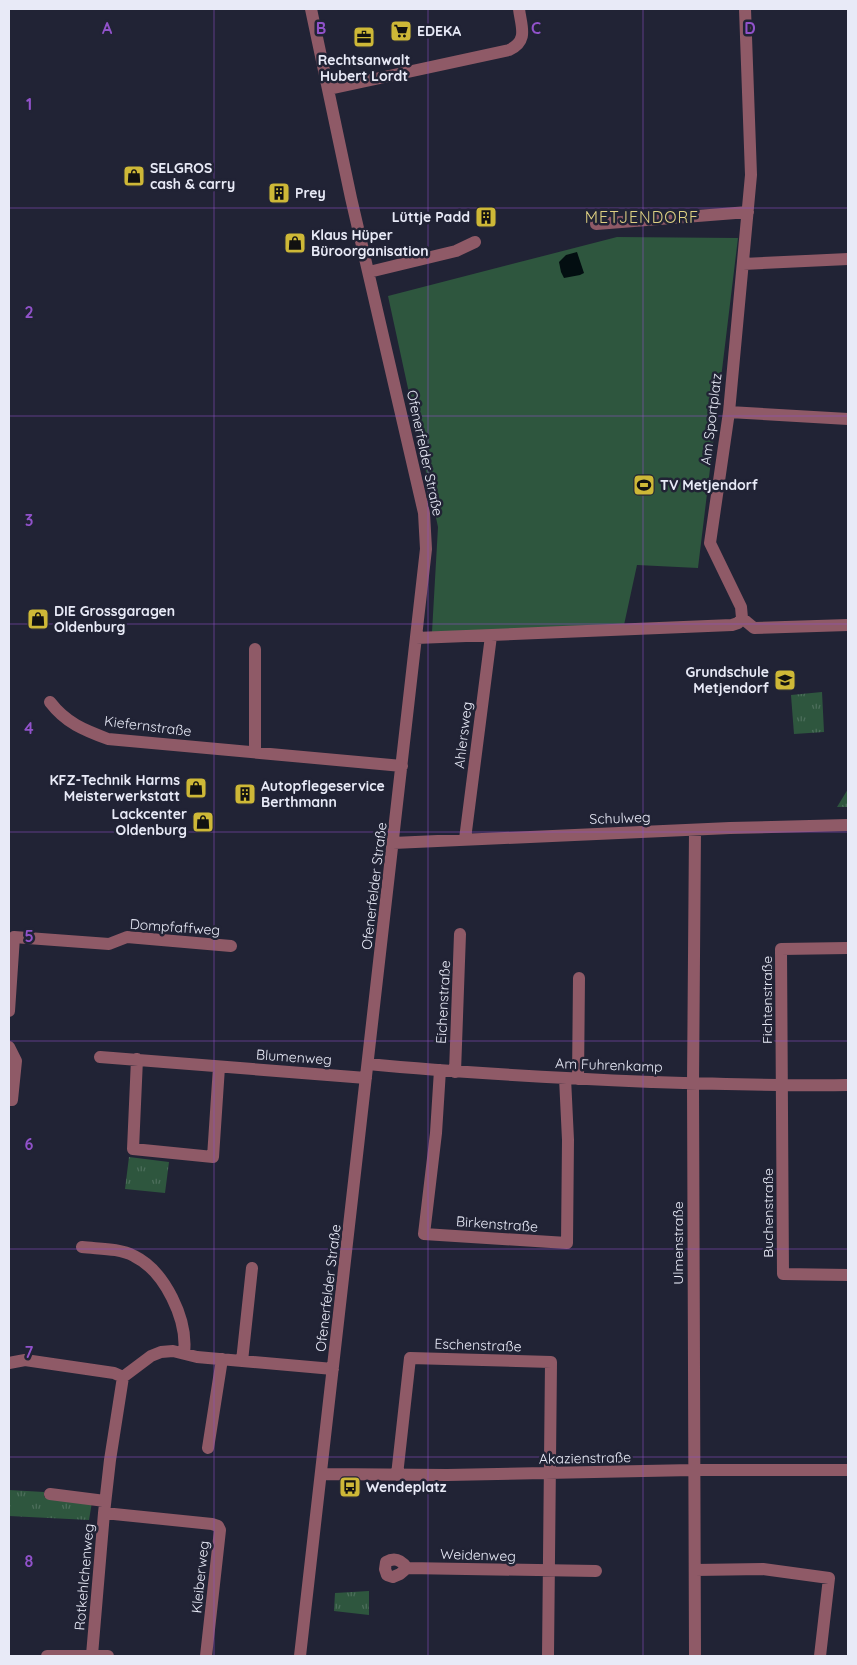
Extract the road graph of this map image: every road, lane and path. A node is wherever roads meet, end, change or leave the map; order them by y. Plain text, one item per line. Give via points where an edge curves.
1 (310, 9) edge
2 (519, 9) edge
3 (745, 9) edge
4 (328, 89) junction
5 (748, 212) junction
6 (596, 224) dead end
7 (475, 242) dead end
8 (848, 259) edge
9 (743, 264) junction
10 (369, 272) junction
11 (729, 412) junction
12 (848, 419) edge
13 (742, 618) junction
14 (848, 625) edge
15 (491, 636) junction
16 (416, 638) junction
17 (256, 649) dead end
18 (50, 702) dead end
19 (254, 751) junction
20 (402, 766) junction
21 (848, 825) edge
22 (695, 830) junction
23 (465, 839) junction
24 (393, 843) junction
25 (460, 934) dead end
26 (231, 946) dead end
27 (848, 948) edge
28 (579, 978) dead end
29 (9, 1011) edge
30 (9, 1047) edge
31 (100, 1056) dead end
32 (137, 1059) junction
33 (368, 1064) junction
34 (219, 1067) junction
35 (440, 1070) junction
36 (455, 1072) junction
37 (366, 1078) junction
38 (565, 1078) junction
39 (578, 1079) junction
40 (693, 1083) junction
41 (848, 1085) edge
42 (783, 1086) junction
43 (9, 1100) edge
44 (82, 1247) dead end
45 (252, 1268) dead end
46 (848, 1275) edge
47 (184, 1353) junction
48 (222, 1359) junction
49 (242, 1361) junction
50 (9, 1363) edge
51 (333, 1369) junction
52 (122, 1377) junction
53 (208, 1448) dead end
54 (693, 1470) junction
55 (848, 1470) edge
56 (322, 1474) junction
57 (549, 1474) junction
58 (397, 1475) junction
59 (50, 1494) dead end
60 (105, 1507) junction
61 (407, 1568) dead end
62 (695, 1570) junction
63 (596, 1571) dead end
64 (549, 1572) junction
65 (47, 1656) edge
66 (92, 1656) edge
67 (108, 1656) edge
68 (206, 1656) edge
69 (300, 1656) edge
70 (548, 1656) edge
71 (695, 1656) edge
72 (820, 1656) edge

1 - 4 street, Ofenerfelder Straße
2 - 4 street via 522,39 520,44 509,50
3 - 5 street, Am Sportplatz via 751,175
4 - 10 street, Ofenerfelder Straße
5 - 6 street
5 - 9 street, Am Sportplatz
7 - 10 street via 456,251
8 - 9 street
9 - 11 street, Am Sportplatz
10 - 16 street, Ofenerfelder Straße via 424,513 426,549
11 - 12 street
11 - 13 street, Am Sportplatz via 710,543 741,607
13 - 14 street via 754,628
13 - 15 street via 732,625
15 - 16 street
15 - 23 street, Ahlersweg
16 - 20 street, Ofenerfelder Straße
17 - 19 street
18 - 19 street, Kiefernstraße via 78,728 108,739
19 - 20 street, Kiefernstraße
20 - 24 street, Ofenerfelder Straße
21 - 22 street, Schulweg
22 - 23 street, Schulweg
22 - 40 street, Ulmenstraße
23 - 24 street, Schulweg
24 - 33 street, Ofenerfelder Straße
25 - 36 street, Eichenstraße
26 - 29 street, Dompfaffweg via 127,936 109,944 14,937
27 - 42 street, Fichtenstraße via 781,949
28 - 39 street
30 - 43 street via 16,1061 12,1100
31 - 32 street, Blumenweg
32 - 34 street, Blumenweg
32 - 34 street via 133,1149 213,1157
33 - 35 street, Am Fuhrenkamp
33 - 37 street, Ofenerfelder Straße
34 - 37 street, Blumenweg
35 - 36 street, Am Fuhrenkamp
35 - 38 street, Birkenstraße via 424,1234 568,1243
36 - 38 street, Am Fuhrenkamp
37 - 51 street, Ofenerfelder Straße
38 - 39 street, Am Fuhrenkamp
39 - 40 street, Am Fuhrenkamp
40 - 42 street, Am Fuhrenkamp
40 - 54 street, Ulmenstraße
41 - 42 street, Am Fuhrenkamp
42 - 46 street, Buchenstraße via 783,1274
44 - 47 street via 115,1250 134,1256 153,1270 179,1313
45 - 49 street
47 - 48 street
47 - 52 street via 161,1352
48 - 49 street
48 - 53 street
49 - 51 street
50 - 52 street via 26,1360 114,1373
51 - 56 street, Ofenerfelder Straße
52 - 60 street, Rotkehlchenweg
54 - 55 street, Akazienstraße
54 - 57 street, Akazienstraße
54 - 62 street, Ulmenstraße
56 - 58 street, Akazienstraße
56 - 69 street, Ofenerfelder Straße
57 - 58 street, Akazienstraße
57 - 58 street, Eschenstraße via 551,1362 410,1358
57 - 64 street
59 - 60 street
60 - 66 street, Rotkehlchenweg
60 - 68 street, Kleiberweg via 218,1526
61 - 64 street, Weidenweg
62 - 71 street, Ulmenstraße
62 - 72 street via 763,1569 828,1578
63 - 64 street, Weidenweg
64 - 70 street
65 - 66 street
66 - 67 street

